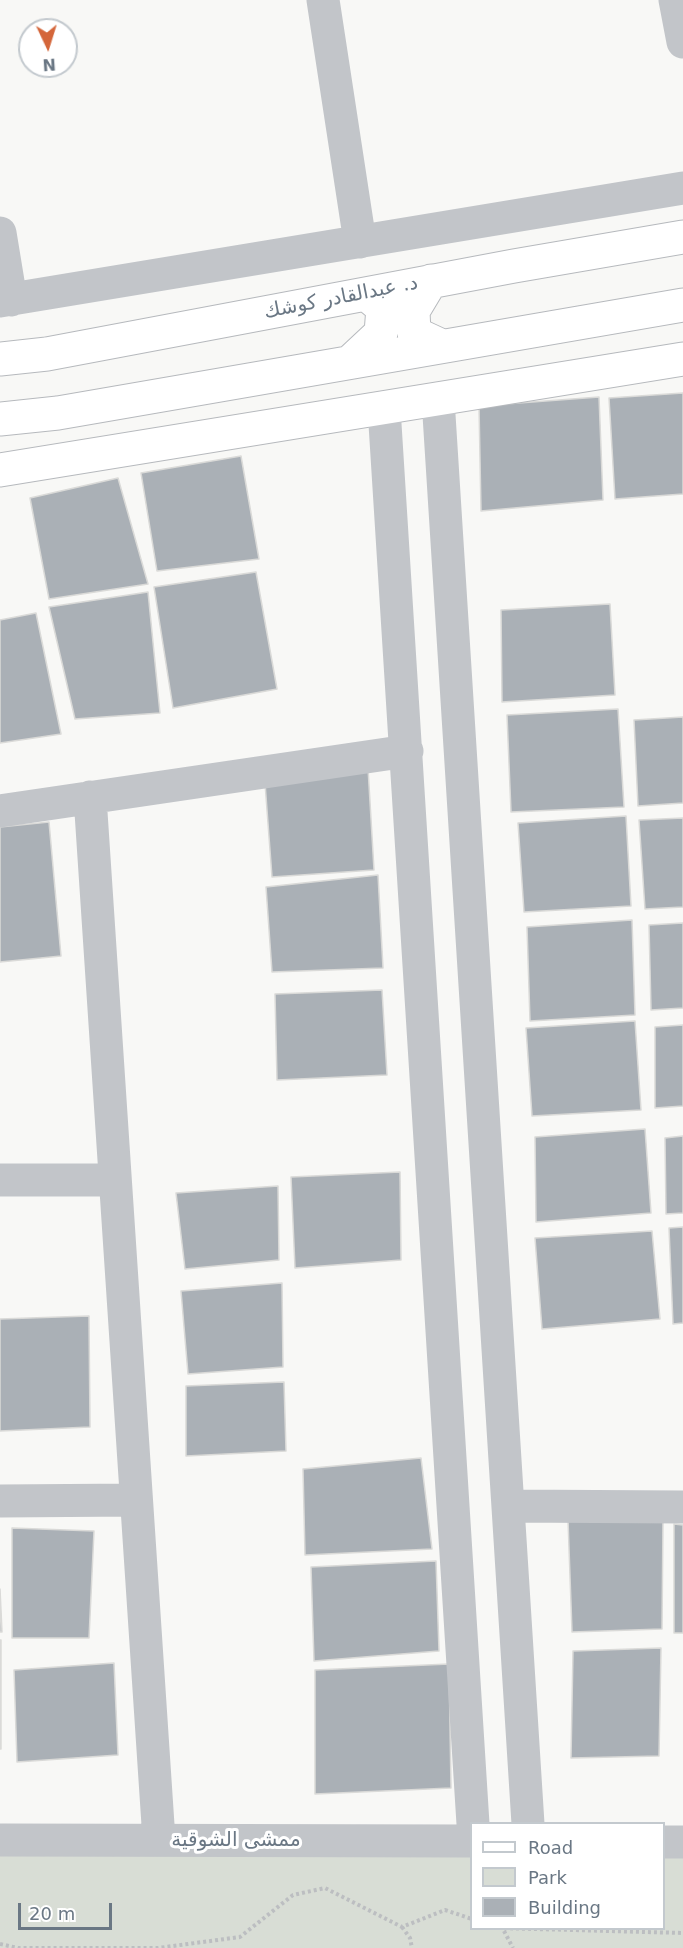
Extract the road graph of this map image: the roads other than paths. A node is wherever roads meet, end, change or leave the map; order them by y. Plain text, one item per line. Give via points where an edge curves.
1 (323, 0) edge
2 (675, 0) edge
3 (683, 42) edge
4 (683, 188) edge
5 (0, 233) edge
6 (683, 237) edge
7 (360, 242) junction
8 (431, 281) junction
9 (366, 294) junction
10 (5, 300) edge
11 (683, 305) edge
12 (442, 346) junction
13 (0, 358) edge
14 (683, 359) edge
15 (350, 362) junction
16 (438, 399) junction
17 (384, 408) junction
18 (0, 419) edge
19 (0, 470) edge
20 (406, 751) junction
21 (90, 797) junction
22 (0, 811) edge
23 (0, 1180) edge
24 (115, 1180) junction
25 (136, 1500) junction
26 (0, 1501) edge
27 (508, 1506) junction
28 (683, 1507) edge
29 (473, 1822) edge
30 (528, 1822) edge
31 (0, 1840) edge
32 (159, 1840) junction
33 (470, 1841) edge
34 (665, 1842) edge
35 (683, 1842) edge

1 - 7 street
2 - 3 street
4 - 7 street
5 - 10 street
6 - 8 main road, د. عبدالقادر كوشك
7 - 10 street
8 - 9 main road, د. عبدالقادر كوشك
8 - 12 main road via 413,311 414,333
9 - 13 main road, د. عبدالقادر كوشك via 46,354
9 - 15 main road via 383,308 381,333
11 - 12 main road
12 - 15 main road
14 - 16 main road
15 - 18 main road
16 - 17 main road
16 - 27 street
17 - 19 main road
17 - 20 street
20 - 21 street
20 - 29 street
21 - 22 street
21 - 24 street
23 - 24 street
24 - 25 street
25 - 26 street
25 - 32 street
27 - 28 street
27 - 30 street
31 - 32 street, ممشى الشوقية
32 - 33 street, ممشى الشوقية
34 - 35 street

